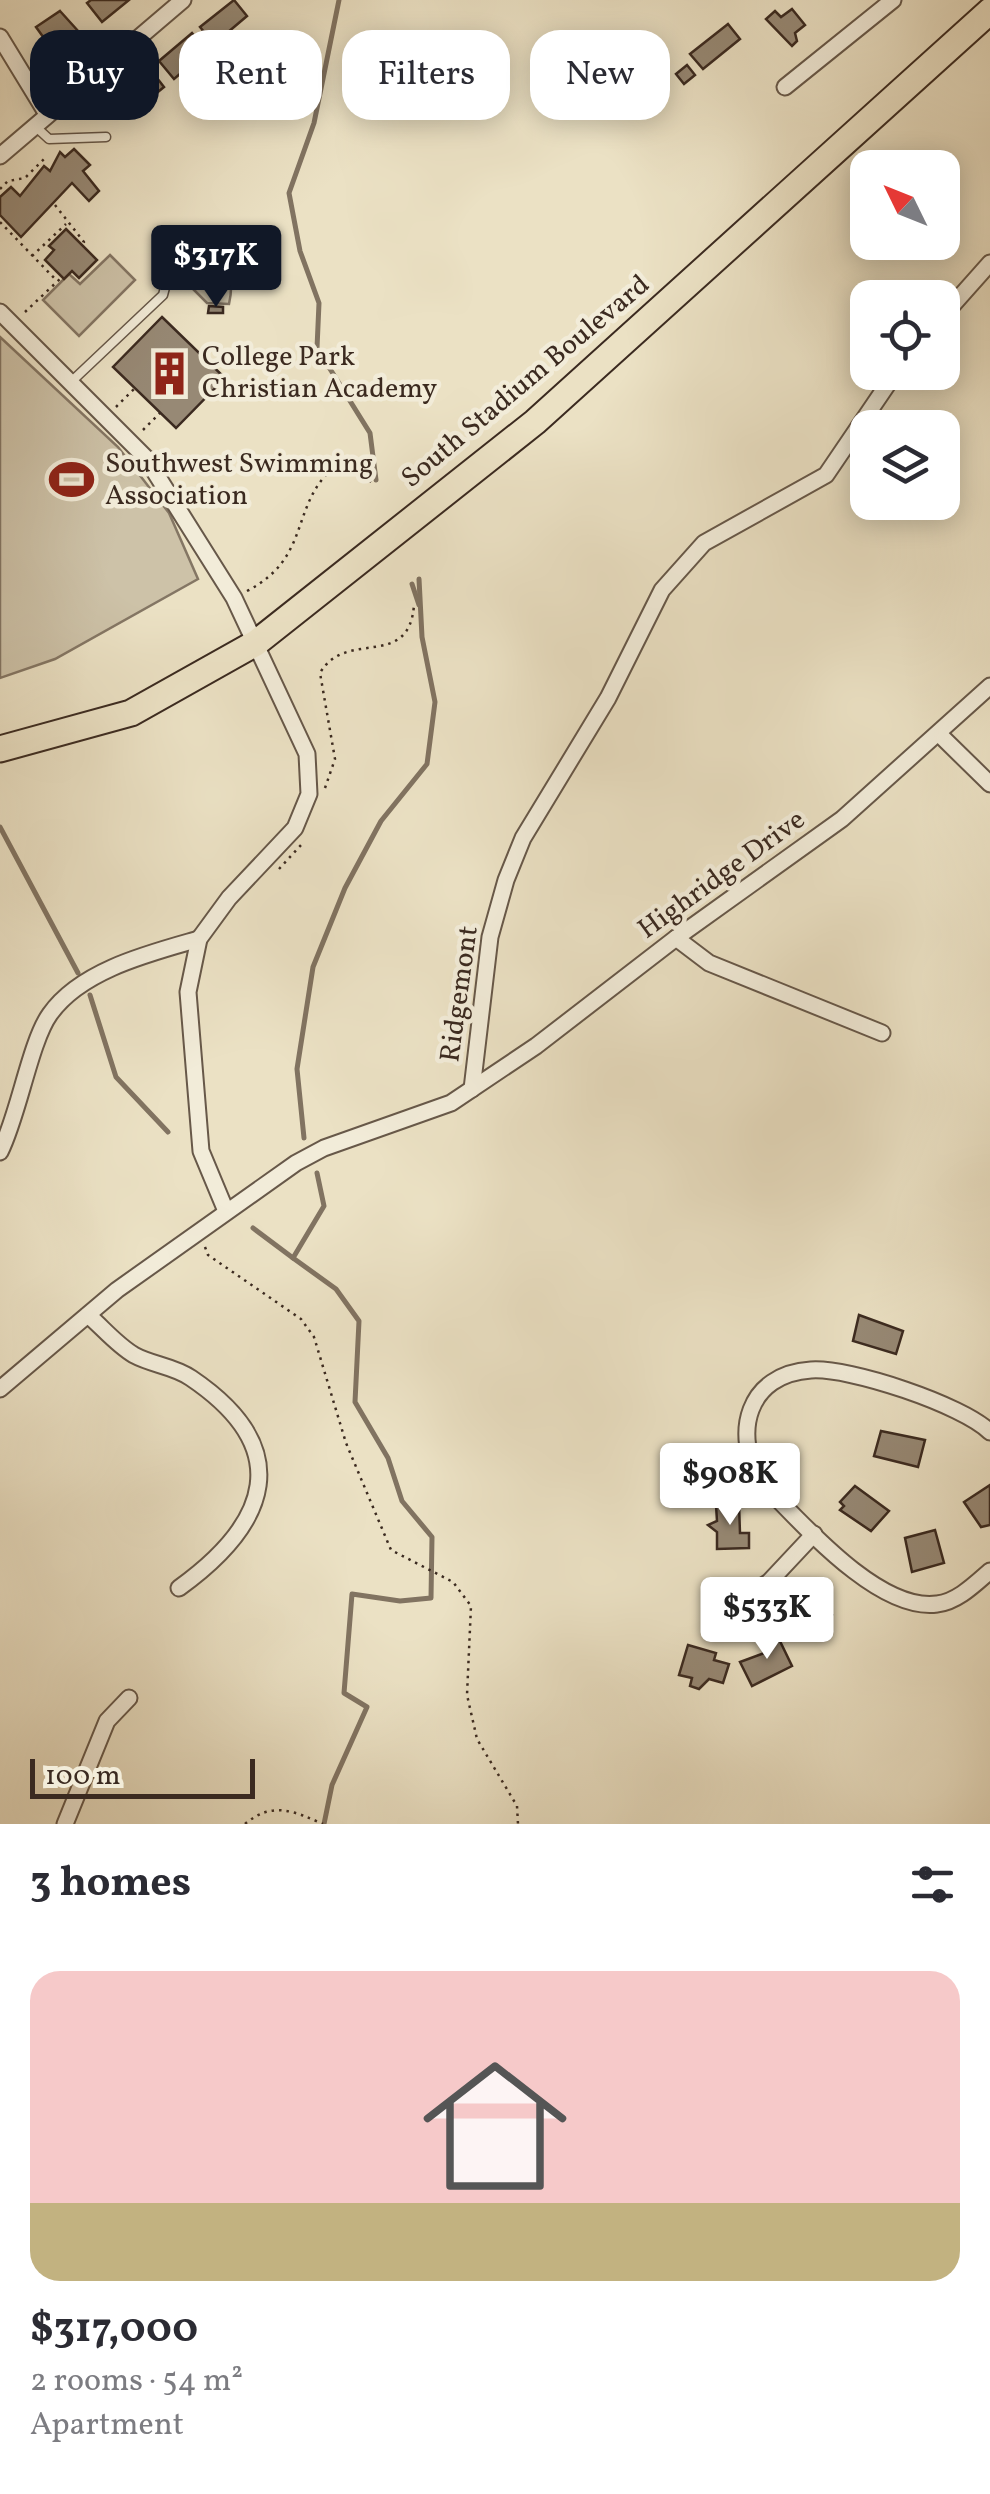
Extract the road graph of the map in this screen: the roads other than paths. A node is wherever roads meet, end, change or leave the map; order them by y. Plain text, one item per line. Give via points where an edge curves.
1 (182, 0) edge
2 (893, 0) edge
3 (990, 11) edge
4 (147, 30) edge
5 (0, 37) edge
6 (30, 85) edge
7 (785, 87) dead end
8 (42, 120) edge
9 (36, 126) junction
10 (106, 137) dead end
11 (0, 156) edge
12 (990, 263) edge
13 (162, 270) dead end
14 (960, 297) edge
15 (0, 312) edge
16 (72, 381) junction
17 (884, 390) edge
18 (256, 643) junction
19 (990, 686) edge
20 (939, 734) junction
21 (0, 749) edge
22 (990, 784) edge
23 (676, 938) junction
24 (199, 939) junction
25 (882, 1033) dead end
26 (472, 1089) junction
27 (0, 1152) edge
28 (226, 1212) junction
29 (88, 1315) junction
30 (0, 1389) edge
31 (990, 1432) edge
32 (814, 1534) junction
33 (990, 1571) edge
34 (179, 1588) dead end
35 (720, 1614) dead end
36 (129, 1698) dead end
37 (65, 1824) edge

1 - 4 street
2 - 7 street
3 - 18 main road, South Stadium Boulevard via 535,422
5 - 6 street
8 - 9 street
9 - 10 lane via 48,140
9 - 11 street
12 - 14 street
13 - 16 lane via 163,295
15 - 16 street
16 - 18 street via 146,458
17 - 26 street, Ridgemont via 826,475 704,543 662,590 506,880 490,937
18 - 21 main road, South Stadium Boulevard via 131,712
18 - 24 street via 307,754 309,794 294,828
19 - 20 street, Highridge Drive
20 - 22 street
20 - 23 street, Highridge Drive via 842,819
23 - 25 street via 709,964
23 - 26 street, Highridge Drive
24 - 27 street via 148,953 79,986 48,1015
24 - 28 street via 188,992 201,1152
26 - 28 street, Ridgemont via 452,1103 324,1148
28 - 29 street, Ridgemont
29 - 30 street, Ridgemont
29 - 34 street via 134,1355 206,1388 254,1448 261,1492 256,1506 230,1543
31 - 32 street via 960,1410 901,1389 811,1370 775,1382 743,1428 750,1465
32 - 33 street via 882,1591 910,1604 940,1604
32 - 35 street via 769,1582
36 - 37 street via 107,1721

